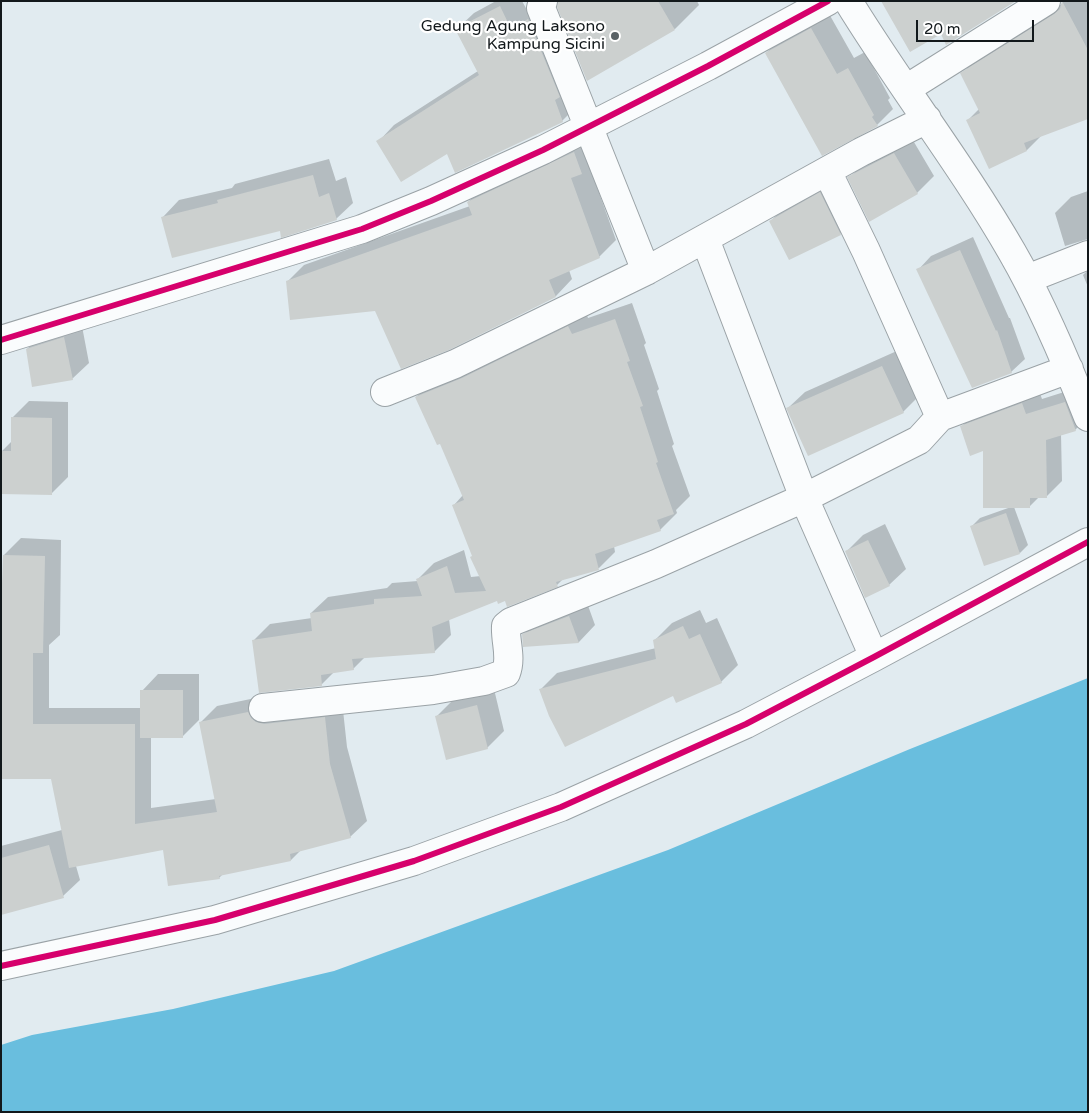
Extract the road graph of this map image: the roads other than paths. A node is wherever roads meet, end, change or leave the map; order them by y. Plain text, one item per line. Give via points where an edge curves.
1 (543, 1) edge
2 (828, 1) edge
3 (848, 1) edge
4 (1046, 1) edge
5 (906, 89) junction
6 (927, 119) junction
7 (588, 127) junction
8 (827, 171) junction
9 (705, 239) junction
10 (1088, 255) edge
11 (646, 271) junction
12 (1027, 279) junction
13 (1, 340) edge
14 (1069, 369) junction
15 (385, 392) dead end
16 (1088, 417) edge
17 (940, 418) junction
18 (804, 498) junction
19 (1088, 542) edge
20 (874, 657) junction
21 (263, 708) dead end
22 (1, 966) edge

1 - 7 street via 541,8
2 - 7 street
3 - 5 street
4 - 5 street
5 - 6 street
6 - 8 street
6 - 12 street
7 - 11 street
7 - 13 street via 448,193 362,229
8 - 9 street
8 - 17 street
9 - 11 street
9 - 18 street
10 - 12 street
11 - 15 street via 455,364
12 - 14 street
14 - 16 street
14 - 17 street
17 - 18 street via 919,440
18 - 20 street
18 - 21 street via 656,564 511,622 506,626 510,663 506,673 484,681 433,690
19 - 20 street
20 - 22 street via 746,724 570,803 414,861 215,920

